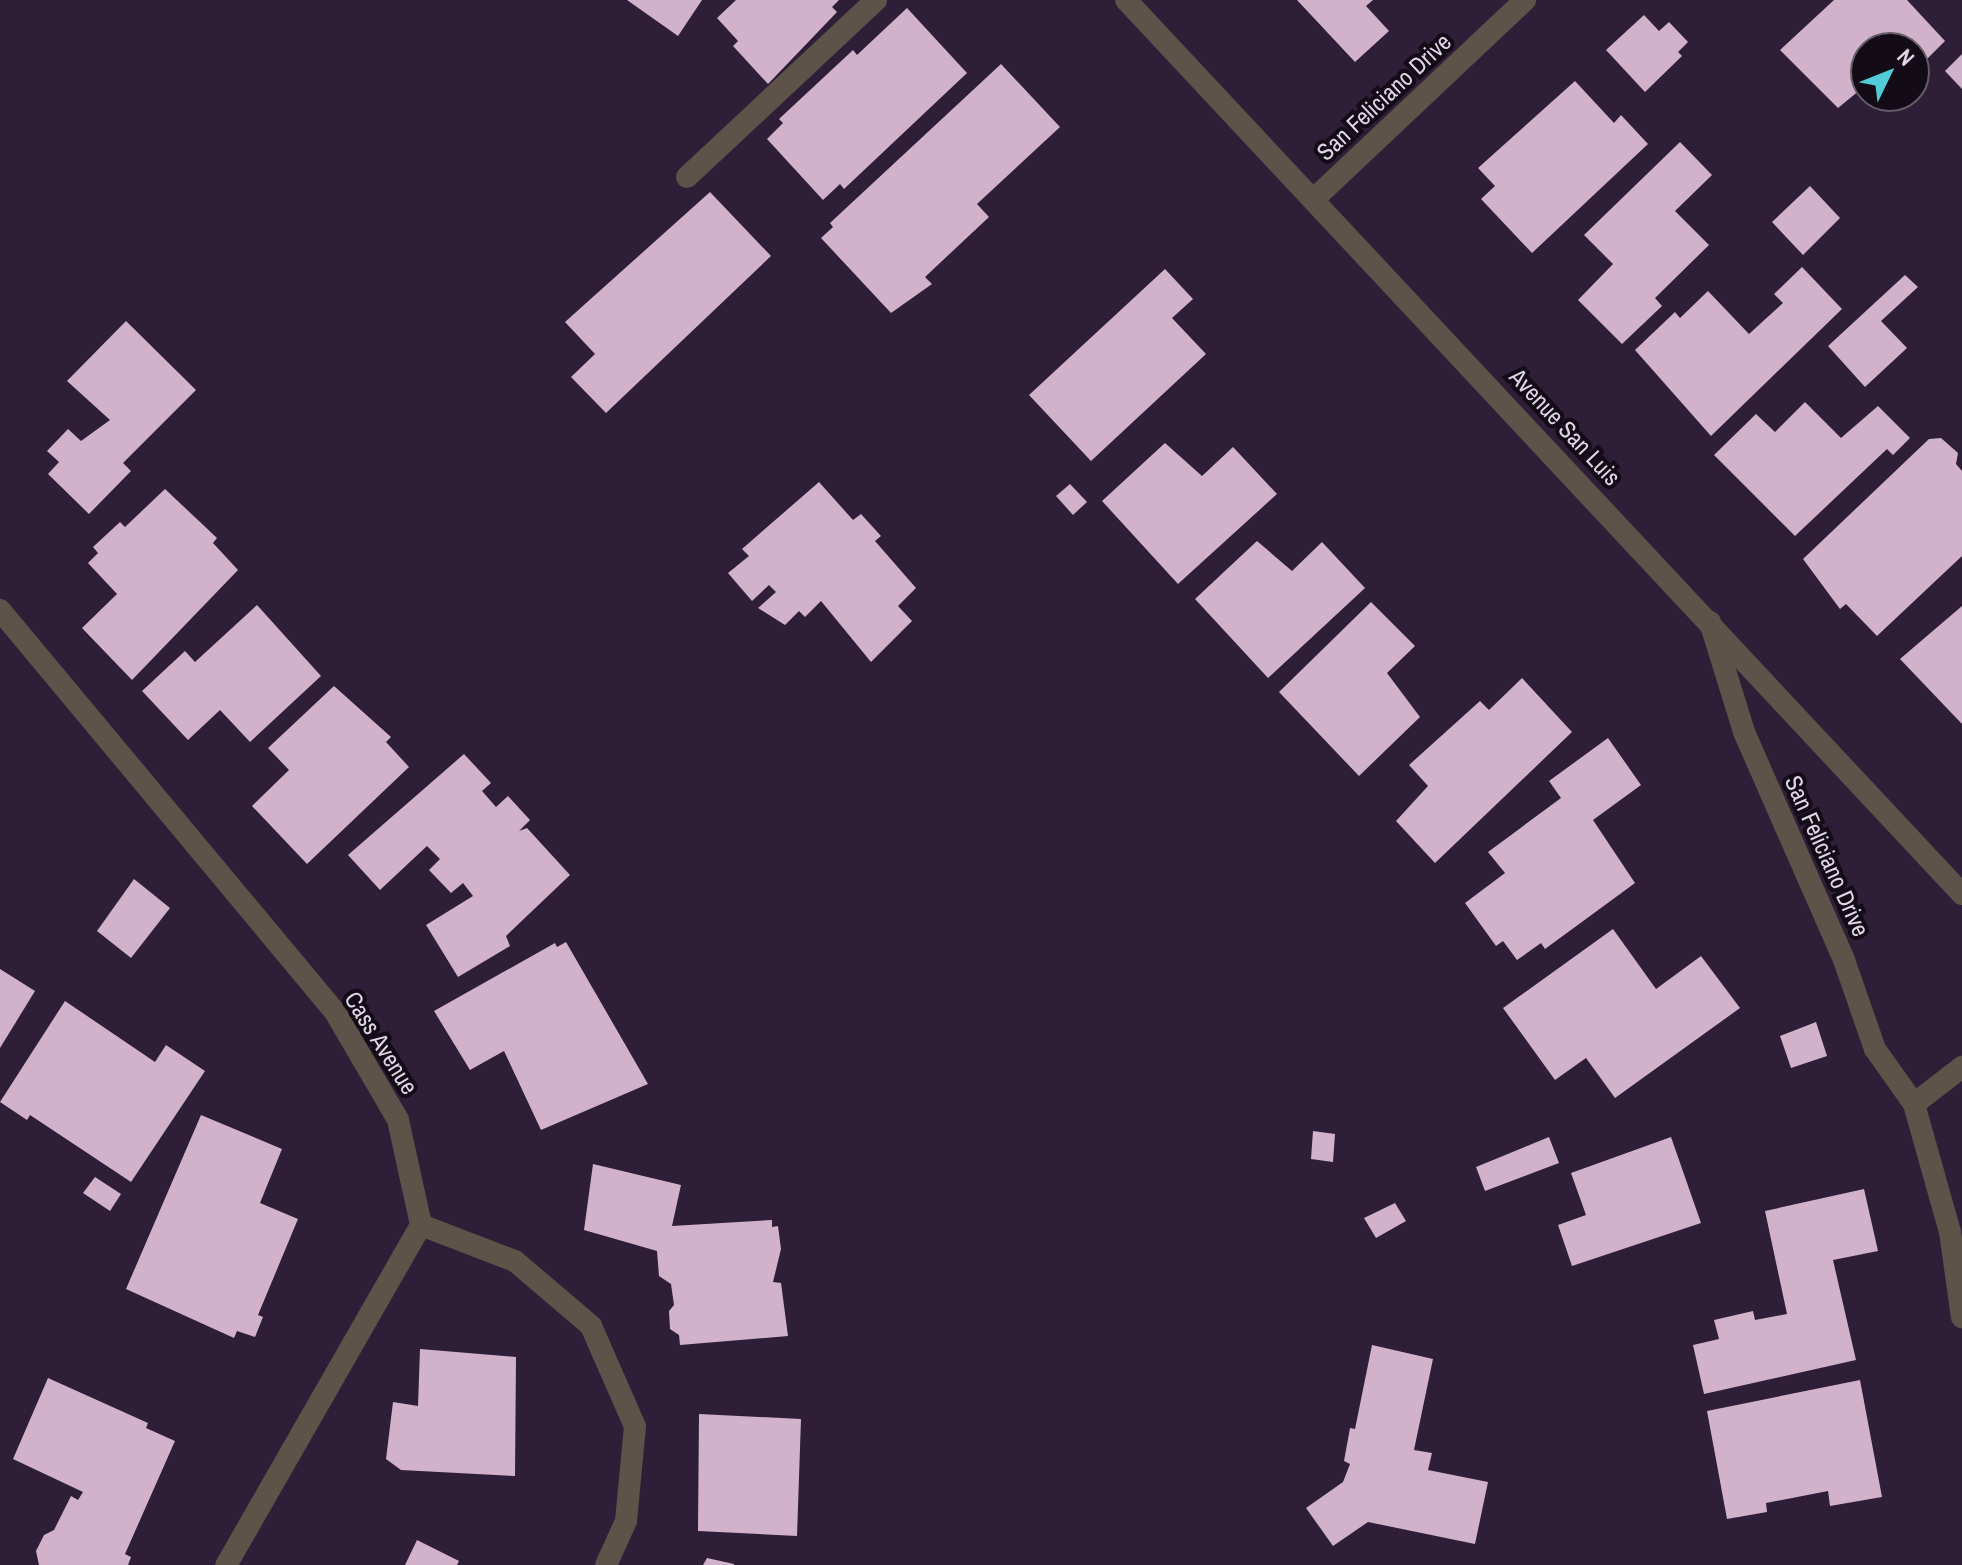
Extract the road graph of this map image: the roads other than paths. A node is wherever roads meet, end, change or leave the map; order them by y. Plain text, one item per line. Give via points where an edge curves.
1 (876, 0) edge
2 (1126, 0) edge
3 (1525, 0) edge
4 (687, 177) dead end
5 (1314, 199) junction
6 (0, 610) edge
7 (1710, 619) junction
8 (1962, 894) edge
9 (1962, 1067) edge
10 (1914, 1104) junction
11 (421, 1225) junction
12 (1962, 1317) edge
13 (226, 1565) edge
14 (606, 1565) edge

1 - 4 street
2 - 5 street, Avenue San Luis
3 - 5 street, San Feliciano Drive
5 - 7 street, Avenue San Luis
6 - 11 street, Cass Avenue via 335,1012 398,1120
7 - 8 street, Avenue San Luis
7 - 10 street, San Feliciano Drive via 1744,732 1844,960 1875,1049
9 - 10 street
10 - 12 street, San Feliciano Drive via 1950,1232
11 - 13 street
11 - 14 street via 515,1261 591,1326 635,1426 626,1521

